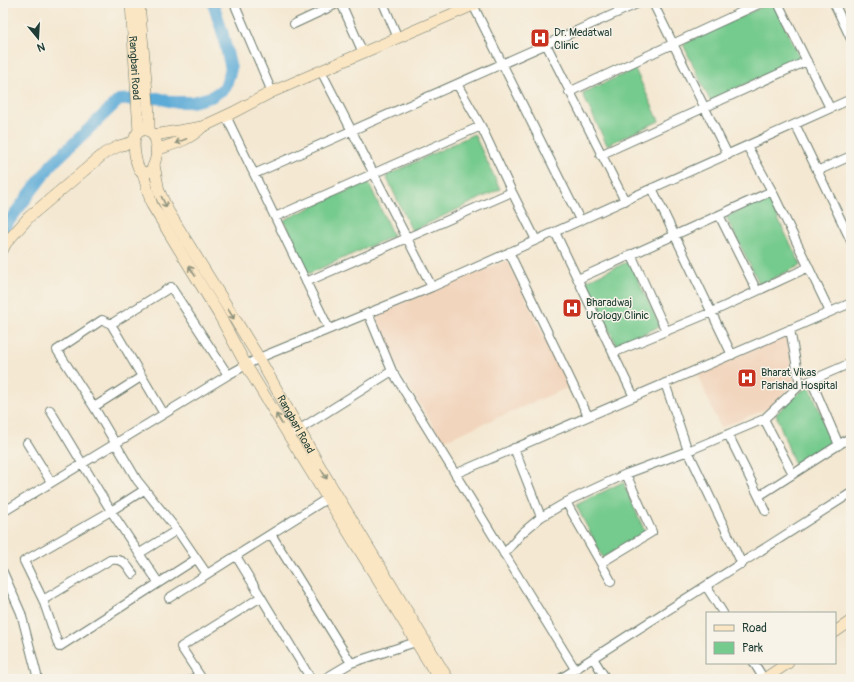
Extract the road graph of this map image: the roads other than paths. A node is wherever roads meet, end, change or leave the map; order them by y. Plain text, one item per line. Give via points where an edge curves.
1 (131, 3) edge
2 (139, 3) edge
3 (234, 3) edge
4 (340, 3) edge
5 (383, 3) edge
6 (639, 3) edge
7 (653, 3) edge
8 (761, 3) edge
9 (778, 3) edge
10 (834, 3) edge
11 (476, 4) edge
12 (294, 24) dead end
13 (398, 38) junction
14 (851, 39) edge
15 (674, 43) junction
16 (546, 44) junction
17 (363, 53) junction
18 (807, 61) junction
19 (502, 65) junction
20 (321, 71) junction
21 (141, 79) junction
22 (457, 84) junction
23 (272, 92) junction
24 (569, 92) junction
25 (851, 99) edge
26 (705, 108) junction
27 (830, 108) junction
28 (226, 116) junction
29 (796, 124) junction
30 (481, 126) junction
31 (202, 127) junction
32 (352, 130) junction
33 (144, 135) junction
34 (747, 146) junction
35 (156, 150) junction
36 (728, 154) junction
37 (600, 155) junction
38 (851, 156) edge
39 (154, 165) junction
40 (817, 171) junction
41 (144, 173) junction
42 (254, 174) junction
43 (374, 174) junction
44 (652, 188) junction
45 (772, 191) junction
46 (512, 192) junction
47 (624, 201) junction
48 (719, 215) junction
49 (275, 217) junction
50 (580, 220) junction
51 (555, 232) junction
52 (675, 235) junction
53 (407, 238) junction
54 (536, 240) junction
55 (851, 241) edge
56 (3, 249) edge
57 (509, 252) junction
58 (631, 254) junction
59 (808, 267) junction
60 (578, 279) junction
61 (306, 282) junction
62 (432, 287) junction
63 (757, 291) junction
64 (851, 303) edge
65 (712, 312) junction
66 (830, 312) junction
67 (368, 313) junction
68 (110, 324) junction
69 (329, 329) junction
70 (790, 329) junction
71 (666, 331) junction
72 (613, 353) junction
73 (732, 355) junction
74 (258, 358) junction
75 (246, 365) junction
76 (850, 365) edge
77 (392, 371) junction
78 (228, 375) junction
79 (141, 377) junction
80 (812, 380) junction
81 (665, 384) junction
82 (800, 384) junction
83 (634, 397) junction
84 (94, 407) junction
85 (50, 410) dead end
86 (164, 414) junction
87 (588, 416) junction
88 (764, 419) junction
89 (299, 430) junction
90 (728, 434) junction
91 (289, 436) junction
92 (851, 437) edge
93 (27, 443) dead end
94 (114, 444) junction
95 (839, 445) junction
96 (514, 448) junction
97 (688, 451) junction
98 (83, 463) junction
99 (455, 474) junction
100 (626, 474) junction
101 (792, 474) junction
102 (51, 482) junction
103 (144, 490) junction
104 (851, 493) edge
105 (759, 496) junction
106 (328, 498) junction
107 (566, 502) junction
108 (111, 511) junction
109 (766, 511) dead end
110 (3, 512) edge
111 (541, 518) junction
112 (177, 530) junction
113 (272, 534) junction
114 (140, 553) junction
115 (504, 554) junction
116 (236, 556) junction
117 (196, 558) junction
118 (600, 564) junction
119 (742, 564) junction
120 (3, 572) edge
121 (133, 574) dead end
122 (207, 574) junction
123 (158, 582) junction
124 (611, 582) dead end
125 (706, 586) junction
126 (261, 597) junction
127 (169, 598) dead end
128 (43, 600) junction
129 (722, 612) edge
130 (851, 621) edge
131 (836, 631) edge
132 (416, 642) junction
133 (593, 658) junction
134 (351, 662) junction
135 (755, 664) edge
136 (786, 664) edge
137 (575, 669) junction
138 (197, 678) edge
139 (38, 679) edge
140 (311, 679) edge
141 (324, 679) edge
142 (439, 679) edge
143 (448, 679) edge
144 (560, 679) edge
145 (606, 679) edge
146 (764, 679) edge

1 - 21 street, Rangbari Road
2 - 21 street, Rangbari Road
3 - 23 street
4 - 12 street
4 - 17 street
5 - 13 street
6 - 16 street
7 - 15 street
8 - 15 street
9 - 18 street
10 - 14 street
11 - 13 street
11 - 19 street
13 - 17 street
15 - 24 street
15 - 26 street
16 - 19 street
16 - 24 street
17 - 20 street
18 - 26 street
18 - 27 street
19 - 22 street
19 - 50 street
20 - 23 street
20 - 32 street
21 - 33 street, Rangbari Road via 138,118
21 - 33 street, Rangbari Road via 149,114
22 - 30 street
22 - 32 street
23 - 28 street
24 - 37 street
25 - 27 street
26 - 36 street
26 - 37 street
27 - 29 street
28 - 31 street
28 - 42 street
29 - 34 street
29 - 40 street
30 - 43 street
30 - 46 street
31 - 33 street
31 -> 35 street via 185,140
32 - 42 street
32 - 43 street
33 - 35 street, Rangbari Road via 157,144
33 - 41 street, Rangbari Road via 136,159
33 - 56 street via 104,153 29,217
34 - 36 street
34 - 45 street
35 - 39 street, Rangbari Road
36 - 44 street
37 - 47 street
38 - 40 street
39 - 41 street via 151,171
39 -> 74 street, Rangbari Road via 159,191 168,211
40 - 55 street
75 -> 41 street, Rangbari Road via 218,313 152,205
42 - 49 street
43 - 49 street
43 - 53 street
44 - 47 street
44 - 52 street
45 - 48 street
45 - 59 street
46 - 53 street
46 - 54 street
47 - 50 street
48 - 52 street
48 - 63 street
49 - 61 street
50 - 51 street
51 - 54 street
51 - 60 street
52 - 58 street
52 - 65 street
53 - 61 street
53 - 62 street
54 - 57 street
57 - 62 street
57 - 87 street
58 - 60 street
58 - 71 street
59 - 63 street
59 - 66 street
60 - 72 street
61 - 69 street
62 - 67 street
63 - 65 street
64 - 66 street
65 - 71 street
65 - 73 street
66 - 70 street
67 - 69 street
67 - 77 street
68 - 78 street via 171,287
68 - 79 street
68 - 84 street via 102,320 57,350
69 - 74 street
70 - 73 street
70 - 82 street
71 - 72 street
72 - 83 street
73 - 81 street
74 - 75 street
74 - 89 street, Rangbari Road
75 - 78 street
91 -> 75 street, Rangbari Road
76 - 80 street
77 - 89 street
77 - 99 street
78 - 86 street
79 - 84 street
79 - 86 street
80 - 82 street
80 - 95 street
81 - 83 street
81 - 97 street
82 - 88 street
83 - 87 street
84 - 94 street
85 - 98 street
86 - 94 street
87 - 96 street
88 - 90 street
88 - 101 street
89 - 91 street
89 -> 143 street, Rangbari Road
90 - 97 street
90 - 105 street
91 - 106 street, Rangbari Road
92 - 95 street
93 - 102 street
94 - 98 street
94 - 103 street
95 - 101 street
96 - 99 street
96 - 111 street
97 - 100 street
97 - 119 street
98 - 102 street
98 - 108 street
99 - 115 street
100 - 107 street
100 - 118 street via 652,532
101 - 105 street
102 - 110 street
103 - 108 street
103 - 112 street
104 - 119 street
105 - 109 street
106 - 113 street
106 - 132 street, Rangbari Road
107 - 111 street
107 - 118 street
108 - 114 street
108 - 128 street via 24,561
111 - 115 street via 522,533
112 - 114 street
112 - 117 street
113 - 116 street
113 - 134 street
114 - 123 street
115 - 137 street
116 - 122 street
116 - 126 street
117 - 122 street
117 - 123 street
118 - 124 street
119 - 125 street
120 - 139 street via 21,613
121 - 128 street via 121,560 110,560
122 - 127 street
123 - 128 street via 59,647
125 - 129 street
125 - 133 street
126 - 138 street via 181,647
126 - 140 street
130 - 131 street
132 - 134 street
132 - 142 street, Rangbari Road
133 - 137 street
133 - 145 street
134 - 141 street
135 - 146 street
136 - 146 street
137 - 144 street

